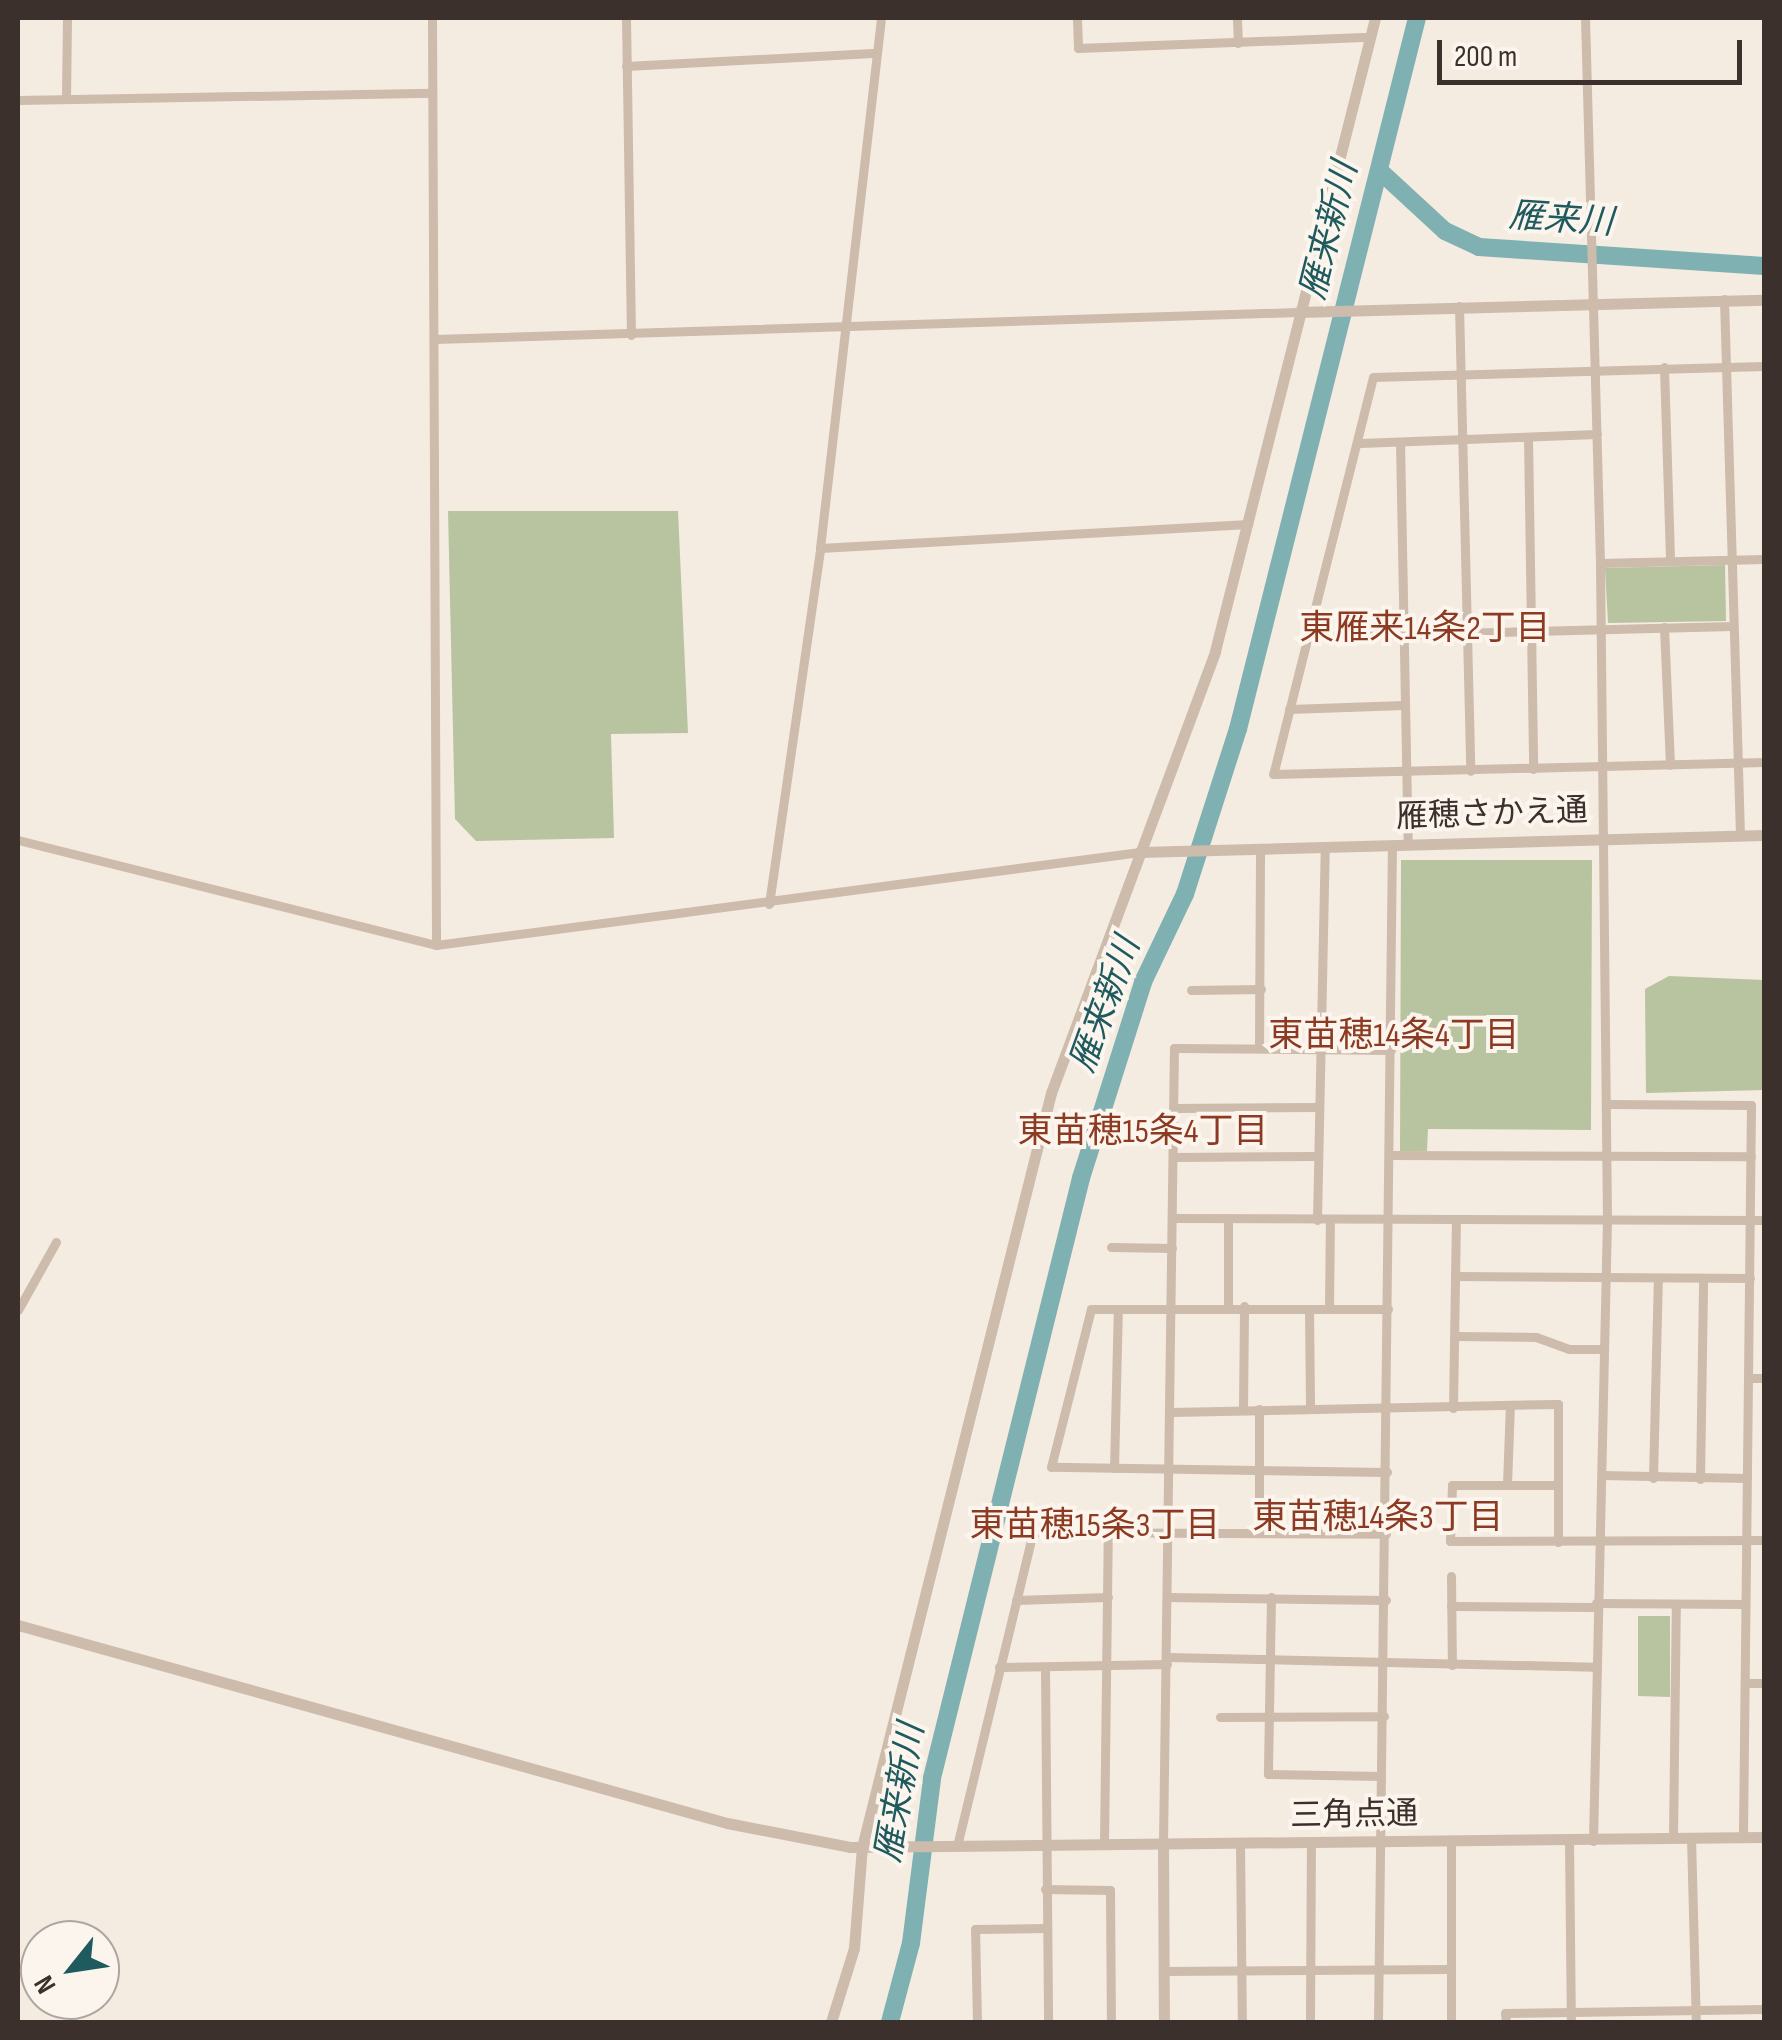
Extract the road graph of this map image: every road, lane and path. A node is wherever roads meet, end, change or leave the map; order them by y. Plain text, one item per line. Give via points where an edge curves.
1 (66, 18) edge
2 (432, 18) edge
3 (626, 18) edge
4 (882, 18) edge
5 (1077, 18) edge
6 (1238, 18) edge
7 (1375, 18) edge
8 (1586, 18) edge
9 (1370, 38) junction
10 (1238, 43) junction
11 (878, 53) junction
12 (626, 66) junction
13 (432, 93) junction
14 (18, 100) edge
15 (66, 100) junction
16 (1724, 299) junction
17 (1764, 300) edge
18 (1594, 302) junction
19 (1459, 306) junction
20 (1298, 312) junction
21 (845, 330) junction
22 (631, 335) junction
23 (434, 339) junction
24 (1764, 366) edge
25 (1595, 367) junction
26 (1664, 367) junction
27 (1725, 367) junction
28 (1462, 373) junction
29 (1597, 434) junction
30 (1528, 437) junction
31 (1463, 438) junction
32 (1400, 442) junction
33 (1360, 444) junction
34 (1248, 524) junction
35 (820, 548) junction
36 (1764, 559) edge
37 (1730, 560) junction
38 (1670, 561) junction
39 (1600, 563) junction
40 (1732, 626) junction
41 (1664, 627) junction
42 (1600, 628) junction
43 (1466, 630) junction
44 (1532, 631) junction
45 (1403, 632) junction
46 (1308, 637) junction
47 (1404, 705) junction
48 (1289, 708) junction
49 (1764, 762) edge
50 (1738, 763) junction
51 (1670, 765) junction
52 (1604, 767) junction
53 (1533, 769) junction
54 (1470, 771) junction
55 (1405, 772) junction
56 (1764, 835) edge
57 (1740, 836) junction
58 (1605, 839) junction
59 (18, 840) edge
60 (1392, 846) junction
61 (1408, 846) junction
62 (1324, 848) junction
63 (1260, 850) junction
64 (1140, 852) junction
65 (770, 904) junction
66 (436, 945) junction
67 (1260, 988) junction
68 (1191, 990) dead end
69 (1259, 1048) junction
70 (1321, 1048) junction
71 (1391, 1050) junction
72 (1607, 1104) junction
73 (1319, 1107) junction
74 (1174, 1108) junction
75 (1390, 1155) junction
76 (1607, 1155) junction
77 (1174, 1156) junction
78 (1318, 1156) junction
79 (1751, 1156) junction
80 (1172, 1218) junction
81 (1228, 1218) junction
82 (1317, 1220) junction
83 (1330, 1220) junction
84 (1456, 1220) junction
85 (1607, 1220) junction
86 (1751, 1220) junction
87 (1764, 1220) edge
88 (1387, 1221) junction
89 (56, 1242) dead end
90 (1111, 1247) dead end
91 (1172, 1248) junction
92 (1455, 1276) junction
93 (1605, 1278) junction
94 (1658, 1278) junction
95 (1750, 1278) junction
96 (1703, 1279) junction
97 (1228, 1306) junction
98 (1244, 1306) junction
99 (1171, 1308) junction
100 (1118, 1309) junction
101 (1309, 1309) junction
102 (1328, 1309) junction
103 (1388, 1309) junction
104 (18, 1310) edge
105 (1454, 1336) junction
106 (1604, 1349) junction
107 (1749, 1378) junction
108 (1764, 1378) edge
109 (1388, 1406) junction
110 (1510, 1406) junction
111 (1242, 1408) junction
112 (1310, 1408) junction
113 (1454, 1408) junction
114 (1259, 1409) junction
115 (1171, 1412) junction
116 (1114, 1468) junction
117 (1169, 1469) junction
118 (1260, 1470) junction
119 (1387, 1472) junction
120 (1602, 1475) junction
121 (1653, 1478) junction
122 (1746, 1478) junction
123 (1700, 1479) junction
124 (1507, 1485) junction
125 (1558, 1485) junction
126 (1108, 1530) junction
127 (1168, 1531) junction
128 (1259, 1532) junction
129 (1386, 1534) junction
130 (1598, 1540) junction
131 (1746, 1540) junction
132 (1764, 1540) edge
133 (1558, 1542) junction
134 (1451, 1576) dead end
135 (1108, 1597) junction
136 (1168, 1597) junction
137 (1271, 1598) junction
138 (1016, 1600) junction
139 (1386, 1600) junction
140 (1676, 1604) junction
141 (1744, 1604) junction
142 (1596, 1605) junction
143 (1451, 1606) junction
144 (18, 1625) edge
145 (1167, 1661) junction
146 (1382, 1661) junction
147 (1272, 1662) junction
148 (1452, 1665) junction
149 (1596, 1666) junction
150 (999, 1667) junction
151 (1046, 1667) junction
152 (1107, 1667) junction
153 (1745, 1683) junction
154 (1764, 1683) edge
155 (1268, 1716) junction
156 (1384, 1716) junction
157 (1220, 1717) dead end
158 (1381, 1776) junction
159 (1673, 1836) junction
160 (1691, 1836) junction
161 (1742, 1837) junction
162 (1764, 1837) edge
163 (1594, 1840) junction
164 (1378, 1841) junction
165 (1569, 1841) junction
166 (1451, 1842) junction
167 (1104, 1844) junction
168 (1163, 1844) junction
169 (1240, 1844) junction
170 (1311, 1844) junction
171 (1044, 1845) junction
172 (950, 1846) junction
173 (862, 1847) junction
174 (1045, 1890) junction
175 (1046, 1928) junction
176 (1378, 1968) junction
177 (1450, 1968) junction
178 (1310, 1970) junction
179 (1241, 1971) junction
180 (1164, 1972) junction
181 (1696, 2009) junction
182 (1764, 2009) edge
183 (1571, 2010) junction
184 (831, 2022) edge
185 (977, 2022) edge
186 (1048, 2022) edge
187 (1111, 2022) edge
188 (1164, 2022) edge
189 (1242, 2022) edge
190 (1310, 2022) edge
191 (1378, 2022) edge
192 (1451, 2022) edge
193 (1506, 2022) edge
194 (1572, 2022) edge
195 (1696, 2022) edge

1 - 15 street
2 - 13 street
3 - 12 street
4 - 11 street
5 - 10 street via 1078,48
6 - 10 street
7 - 9 street
8 - 18 street
9 - 10 street
9 - 20 street
11 - 12 street
11 - 21 street
12 - 22 street
13 - 15 street
13 - 23 street
14 - 15 street
16 - 17 street
16 - 18 street
16 - 27 street
18 - 19 street
18 - 25 street
19 - 20 street
19 - 28 street
20 - 21 street
20 - 34 street
21 - 22 street
21 - 35 street
22 - 23 street
23 - 66 street
24 - 27 street
25 - 26 street
25 - 28 street
25 - 29 street
26 - 27 street
26 - 38 street
27 - 37 street
28 - 31 street
28 - 33 street via 1373,377
29 - 30 street
29 - 39 street
30 - 31 street
30 - 44 street
31 - 32 street
31 - 43 street
32 - 33 street
32 - 45 street
33 - 46 street
34 - 35 street
34 - 64 street via 1215,651
35 - 65 street
36 - 37 street
37 - 38 street
37 - 40 street
38 - 39 street
39 - 42 street
40 - 41 street
40 - 50 street
41 - 42 street
41 - 51 street
42 - 44 street
42 - 52 street
43 - 44 street
43 - 45 street
43 - 54 street
44 - 53 street
45 - 46 street
45 - 47 street
46 - 48 street
47 - 48 street
47 - 55 street
48 - 55 street via 1273,774
49 - 50 street
50 - 51 street
50 - 57 street
51 - 52 street
52 - 53 street
52 - 58 street
53 - 54 street
54 - 55 street
55 - 61 street
56 - 57 street, 雁穂さかえ通
57 - 58 street, 雁穂さかえ通
58 - 61 street, 雁穂さかえ通
58 - 72 street
59 - 66 street
60 - 61 street, 雁穂さかえ通
60 - 62 street, 雁穂さかえ通
60 - 71 street
62 - 63 street, 雁穂さかえ通
62 - 70 street
63 - 64 street, 雁穂さかえ通
63 - 67 street
64 - 65 street
64 - 173 street via 1050,1093
65 - 66 street
67 - 68 street
67 - 69 street
69 - 70 street
69 - 74 street via 1174,1048
70 - 71 street
70 - 73 street
71 - 75 street
72 - 76 street
72 - 79 street via 1751,1105
73 - 74 street
73 - 78 street
74 - 77 street
75 - 76 street
75 - 88 street
76 - 79 street
76 - 85 street
77 - 78 street
77 - 80 street
78 - 82 street
79 - 86 street
80 - 81 street
80 - 91 street
81 - 82 street
81 - 97 street
82 - 83 street
83 - 88 street
83 - 102 street
84 - 85 street
84 - 88 street
84 - 92 street
85 - 86 street
85 - 93 street
86 - 87 street
86 - 95 street
88 - 103 street
89 - 104 street
90 - 91 street
91 - 99 street
92 - 93 street
92 - 105 street
93 - 94 street
93 - 106 street
94 - 96 street
94 - 121 street
95 - 96 street
95 - 107 street
96 - 123 street
97 - 98 street
97 - 99 street
98 - 101 street
98 - 111 street
99 - 100 street
99 - 115 street
100 - 116 street
100 - 116 street via 1091,1310 1051,1467
101 - 102 street
101 - 112 street
102 - 103 street
103 - 109 street
105 - 106 street via 1536,1338 1569,1349
105 - 113 street
106 - 120 street
107 - 108 street
107 - 122 street
109 - 112 street
109 - 113 street
109 - 119 street
110 - 113 street
110 - 124 street
110 - 125 street via 1558,1404
111 - 114 street
111 - 115 street
112 - 114 street
114 - 118 street
115 - 117 street
116 - 117 street
117 - 118 street
117 - 127 street
118 - 119 street
118 - 128 street
119 - 129 street
120 - 121 street
120 - 130 street
121 - 123 street
122 - 123 street
122 - 131 street
124 - 125 street
124 - 133 street via 1452,1485 1450,1542
125 - 133 street
126 - 127 street
126 - 135 street
126 - 138 street via 1034,1532
127 - 128 street
127 - 136 street
128 - 129 street
129 - 139 street
130 - 131 street
130 - 133 street
130 - 142 street
131 - 132 street
131 - 141 street
134 - 143 street
135 - 138 street
135 - 152 street
136 - 137 street
136 - 145 street
137 - 139 street
137 - 147 street
138 - 150 street
139 - 146 street
140 - 141 street
140 - 142 street
140 - 159 street
141 - 153 street
142 - 143 street
142 - 149 street
143 - 148 street
144 - 173 street via 727,1823
145 - 147 street
145 - 152 street
145 - 168 street
146 - 147 street
146 - 148 street
146 - 156 street
147 - 155 street
148 - 149 street
149 - 163 street
150 - 151 street
150 - 172 street
151 - 152 street
151 - 171 street
152 - 167 street
153 - 154 street
153 - 161 street
155 - 156 street
155 - 157 street
155 - 158 street via 1268,1774
156 - 158 street
158 - 164 street via 1385,1825
159 - 160 street, 三角点通
159 - 163 street, 三角点通
160 - 161 street, 三角点通
160 - 181 street
161 - 162 street, 三角点通
163 - 165 street, 三角点通
164 - 166 street, 三角点通
164 - 170 street, 三角点通
164 - 176 street
165 - 166 street, 三角点通
165 - 183 street
166 - 177 street
167 - 168 street, 三角点通
167 - 171 street, 三角点通
168 - 169 street, 三角点通
168 - 180 street
169 - 170 street, 三角点通
169 - 179 street
170 - 178 street
171 - 172 street, 三角点通
171 - 174 street
172 - 173 street, 三角点通
173 - 184 street via 854,1948
174 - 175 street
174 - 187 street via 1110,1890
175 - 185 street via 975,1930
175 - 186 street
176 - 177 street
176 - 178 street
176 - 191 street
177 - 192 street
178 - 179 street
178 - 190 street
179 - 180 street
179 - 189 street
180 - 188 street
181 - 182 street
181 - 183 street
181 - 195 street
183 - 193 street via 1505,2013
183 - 194 street

